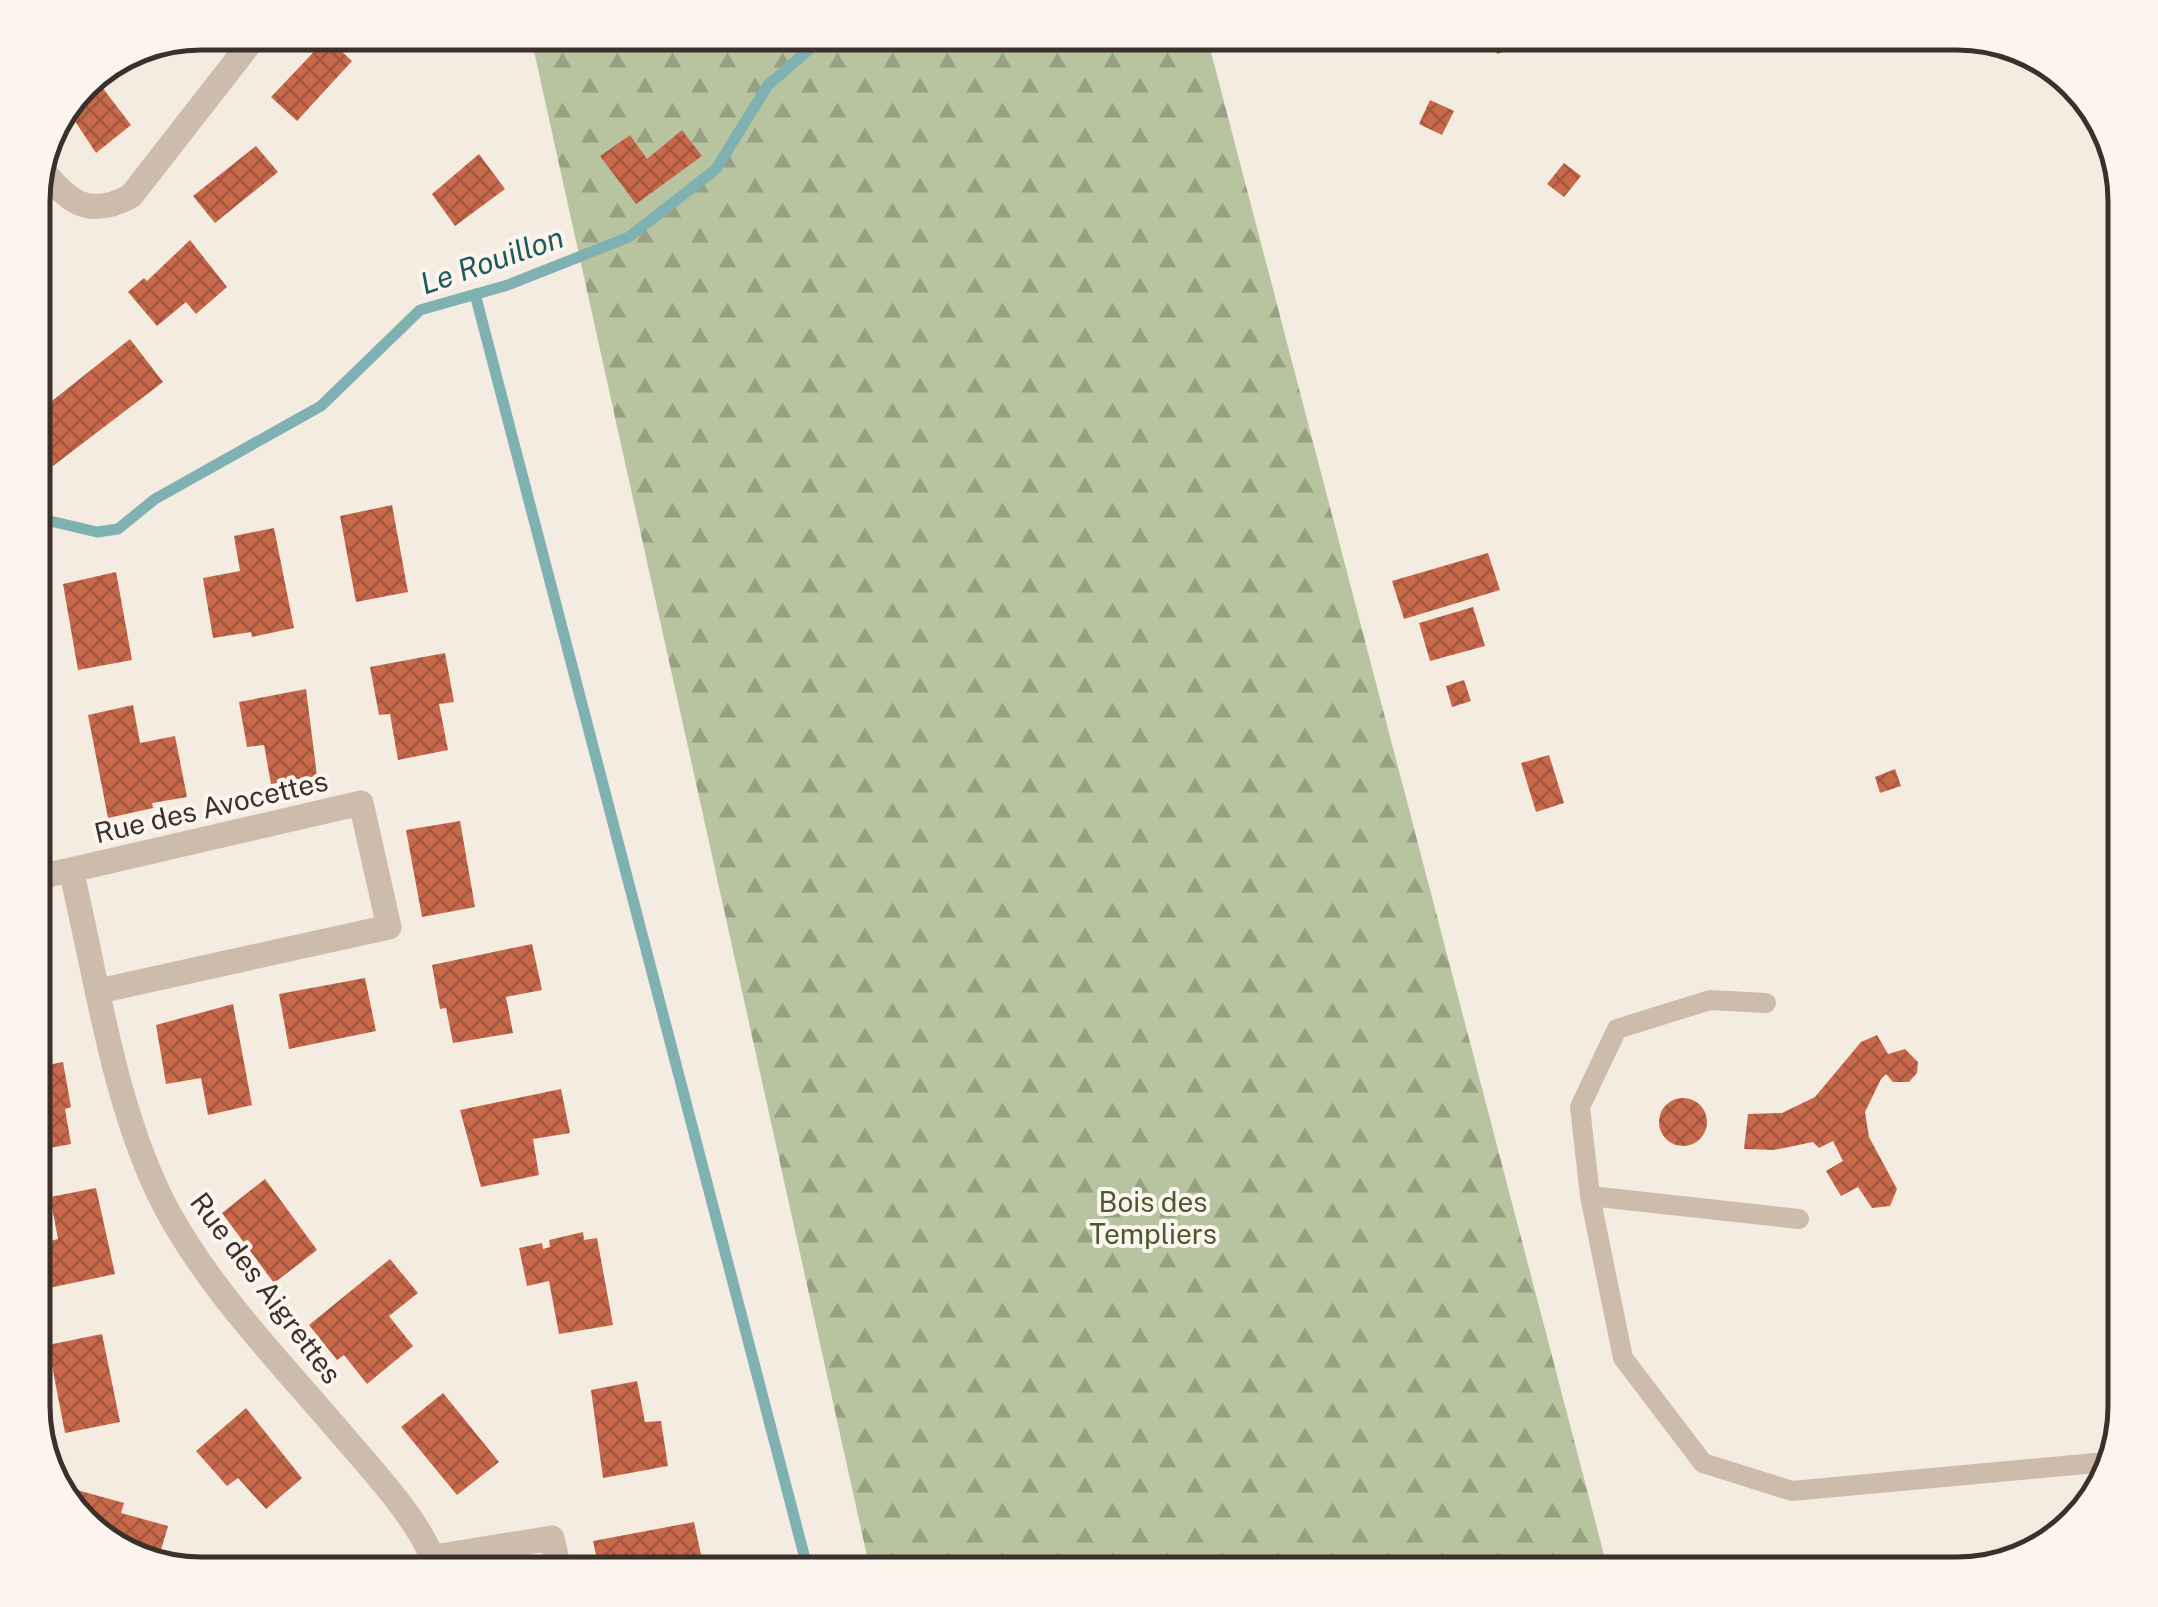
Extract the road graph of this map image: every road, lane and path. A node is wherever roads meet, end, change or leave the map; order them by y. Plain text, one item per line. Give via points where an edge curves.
1 (244, 50) edge
2 (52, 180) edge
3 (71, 870) junction
4 (50, 874) edge
5 (99, 991) junction
6 (1766, 1003) dead end
7 (1590, 1196) junction
8 (1799, 1220) dead end
9 (2096, 1463) edge
10 (430, 1557) edge
11 (473, 1557) edge
12 (556, 1557) edge

1 - 2 street via 131,196 110,208 89,206 70,200
3 - 4 street
3 - 5 street, Rue des Aigrettes
3 - 5 street, Rue des Avocettes via 361,803 389,927
5 - 10 street, Rue des Aigrettes via 137,1143 167,1209 237,1308 380,1479
6 - 7 lane via 1710,1000 1617,1029 1580,1108
7 - 8 lane
7 - 9 lane via 1623,1358 1703,1463 1792,1491
11 - 12 street via 552,1538

